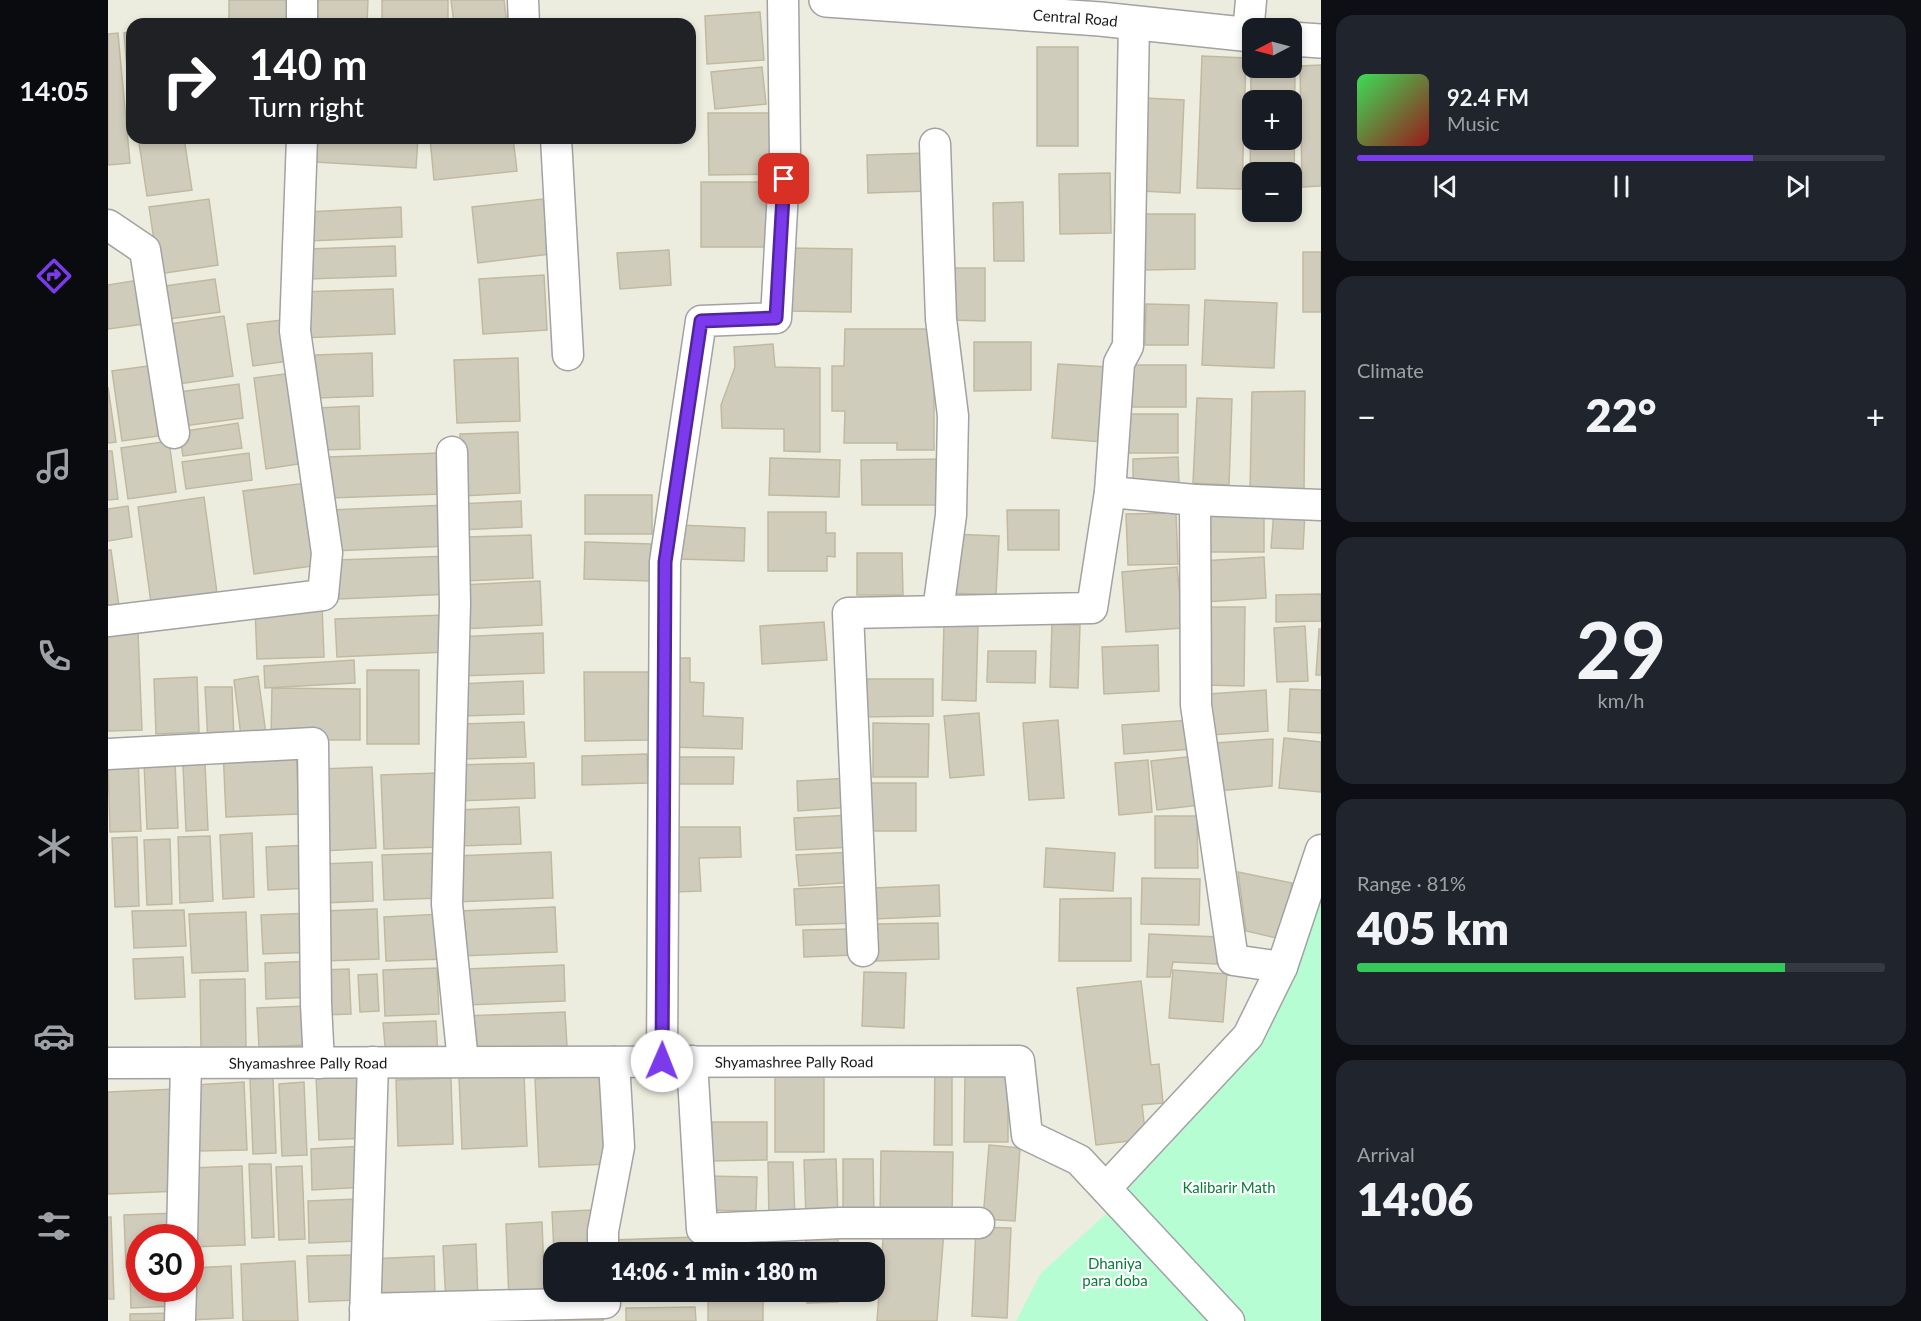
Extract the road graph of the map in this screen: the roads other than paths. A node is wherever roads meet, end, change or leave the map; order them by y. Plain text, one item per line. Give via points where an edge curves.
1 (302, 0) edge
2 (524, 0) edge
3 (783, 0) edge
4 (826, 0) edge
5 (1251, 0) edge
6 (302, 18) edge
7 (524, 18) edge
8 (1250, 18) edge
9 (1134, 23) junction
10 (1242, 34) edge
11 (1302, 40) edge
12 (1321, 41) edge
13 (302, 144) edge
14 (556, 144) edge
15 (936, 144) dead end
16 (108, 225) edge
17 (568, 355) dead end
18 (174, 433) dead end
19 (452, 452) dead end
20 (1110, 492) junction
21 (1195, 500) junction
22 (1321, 505) edge
23 (938, 611) junction
24 (108, 621) edge
25 (108, 754) edge
26 (1320, 853) edge
27 (863, 951) dead end
28 (1282, 967) junction
29 (662, 1061) junction
30 (692, 1061) junction
31 (373, 1062) junction
32 (464, 1062) junction
33 (614, 1062) junction
34 (186, 1063) junction
35 (319, 1063) junction
36 (108, 1064) edge
37 (1106, 1188) junction
38 (979, 1223) dead end
39 (182, 1224) edge
40 (603, 1242) edge
41 (181, 1302) edge
42 (606, 1305) edge
43 (365, 1315) edge
44 (180, 1321) edge
45 (1229, 1321) edge

1 - 6 street
2 - 7 street
3 - 29 street via 785,155 776,318 701,321 665,562
4 - 9 street, Central Road
5 - 8 street
9 - 10 street, Central Road
9 - 20 street via 1128,346 1119,363
11 - 12 street
13 - 24 street via 295,331 327,553 323,595
14 - 17 street
15 - 23 street via 941,319 953,416 951,514
16 - 18 street via 145,250
19 - 32 street via 455,604 447,904
20 - 21 street
20 - 23 street via 1092,608
21 - 22 street
21 - 28 street via 1196,705 1233,960
23 - 27 street via 848,613
25 - 35 street via 313,743
26 - 28 street
28 - 37 street via 1248,1036
29 - 30 street, Shyamashree Pally Road
29 - 33 street, Shyamashree Pally Road
30 - 37 street, Shyamashree Pally Road via 1019,1061 1027,1135 1079,1160
30 - 38 street via 702,1229 840,1223
31 - 32 street, Shyamashree Pally Road
31 - 35 street, Shyamashree Pally Road
31 - 43 street
32 - 33 street, Shyamashree Pally Road
33 - 40 street via 619,1147
34 - 35 street, Shyamashree Pally Road
34 - 36 street, Shyamashree Pally Road
34 - 39 street
37 - 45 street, Shyamashree Pally Road
41 - 44 street
42 - 43 street

